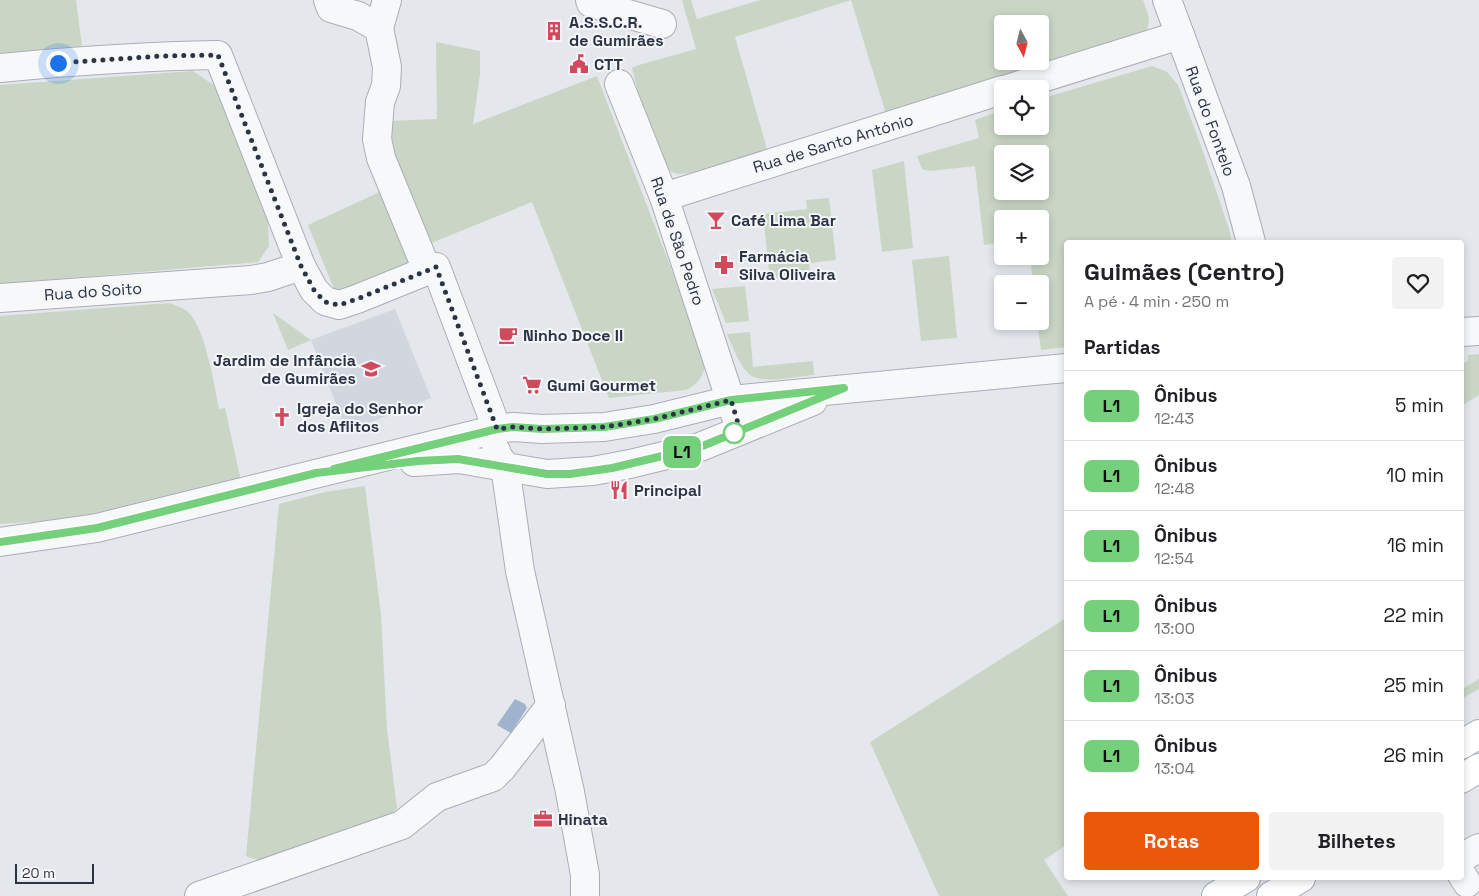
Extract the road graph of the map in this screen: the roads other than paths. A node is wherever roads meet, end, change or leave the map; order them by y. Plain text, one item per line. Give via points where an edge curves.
1 (328, 0) edge
2 (387, 0) edge
3 (590, 0) edge
4 (1167, 0) edge
5 (662, 24) dead end
6 (379, 28) junction
7 (1180, 34) junction
8 (0, 68) edge
9 (1035, 80) edge
10 (619, 84) dead end
11 (994, 93) edge
12 (664, 197) junction
13 (1250, 240) edge
14 (301, 266) junction
15 (427, 270) junction
16 (0, 298) edge
17 (1479, 331) edge
18 (1464, 332) edge
19 (1064, 368) edge
20 (844, 388) junction
21 (731, 400) junction
22 (505, 428) junction
23 (740, 430) junction
24 (505, 466) junction
25 (316, 473) junction
26 (0, 542) edge
27 (550, 705) junction
28 (1479, 734) edge
29 (1464, 743) edge
30 (1479, 768) edge
31 (1464, 777) edge
32 (1479, 848) edge
33 (1464, 870) edge
34 (1243, 880) edge
35 (1298, 880) edge
36 (199, 896) edge
37 (585, 896) edge
38 (1216, 896) edge
39 (1271, 896) edge

1 - 6 street via 331,8 358,16
2 - 6 street
3 - 5 street via 591,3
4 - 7 street, Rua do Fontelo
6 - 15 street via 387,67 377,139 381,158
7 - 9 street
7 - 13 street, Rua do Fontelo via 1236,186
8 - 14 street via 97,59 218,55
10 - 12 street, Rua de São Pedro
11 - 12 street, Rua de Santo António
12 - 21 street, Rua de São Pedro
14 - 15 street via 325,302 339,305
14 - 16 street, Rua do Soito via 252,280
15 - 22 street via 436,267
17 - 18 street
19 - 20 street
20 - 21 street
20 - 23 street
21 - 22 street via 654,419 604,427
21 - 23 street, Rua de São Pedro
22 - 24 street via 495,448
22 - 25 street
23 - 24 street via 700,447 593,471 547,474
24 - 25 street via 458,459
24 - 27 street via 520,571
25 - 26 street via 97,528
27 - 36 street via 493,777 437,797 402,826
27 - 37 street via 585,876
28 - 29 main road
30 - 31 main road
32 - 33 street
34 - 38 main road
35 - 39 main road

